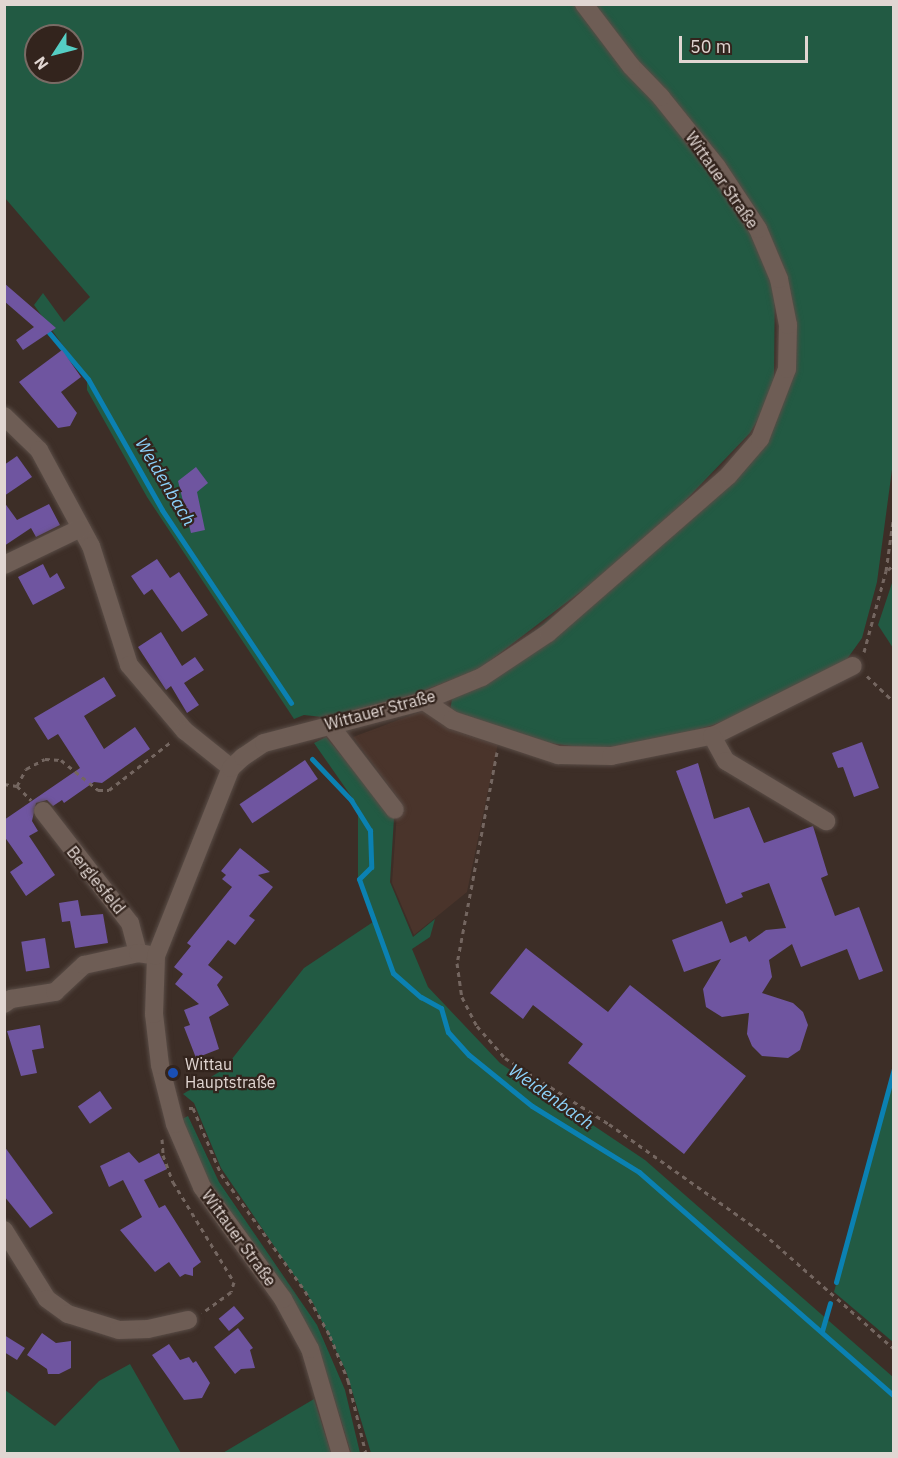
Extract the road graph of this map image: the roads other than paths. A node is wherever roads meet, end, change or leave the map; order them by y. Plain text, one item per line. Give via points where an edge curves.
1 (584, 4) edge
2 (4, 416) edge
3 (81, 528) junction
4 (4, 565) edge
5 (854, 666) road end
6 (424, 701) junction
7 (329, 724) junction
8 (712, 736) junction
9 (231, 768) junction
10 (395, 810) dead end
11 (43, 811) road end
12 (826, 821) dead end
13 (147, 955) junction
14 (4, 1004) edge
15 (4, 1230) edge
16 (188, 1320) road end
17 (341, 1454) edge

1 - 6 street, Wittauer Straße via 717,167 758,229 779,279 788,325 786,369 760,439 728,476 548,633 482,677
2 - 3 street via 39,450
3 - 4 street
3 - 9 street via 91,546 129,665 185,730
5 - 8 street
6 - 7 street, Wittauer Straße
6 - 8 street via 452,720 558,755 611,756
7 - 9 street, Wittauer Straße via 264,743
7 - 10 street
8 - 12 street via 726,761
9 - 13 street, Wittauer Straße via 191,875
11 - 13 street, Berglesfeld via 130,923
13 - 14 street via 84,964 55,992 11,999
13 - 17 street, Wittauer Straße via 157,1035 175,1124 202,1187 283,1299 309,1349
15 - 16 street via 47,1299 68,1314 118,1330 148,1329

